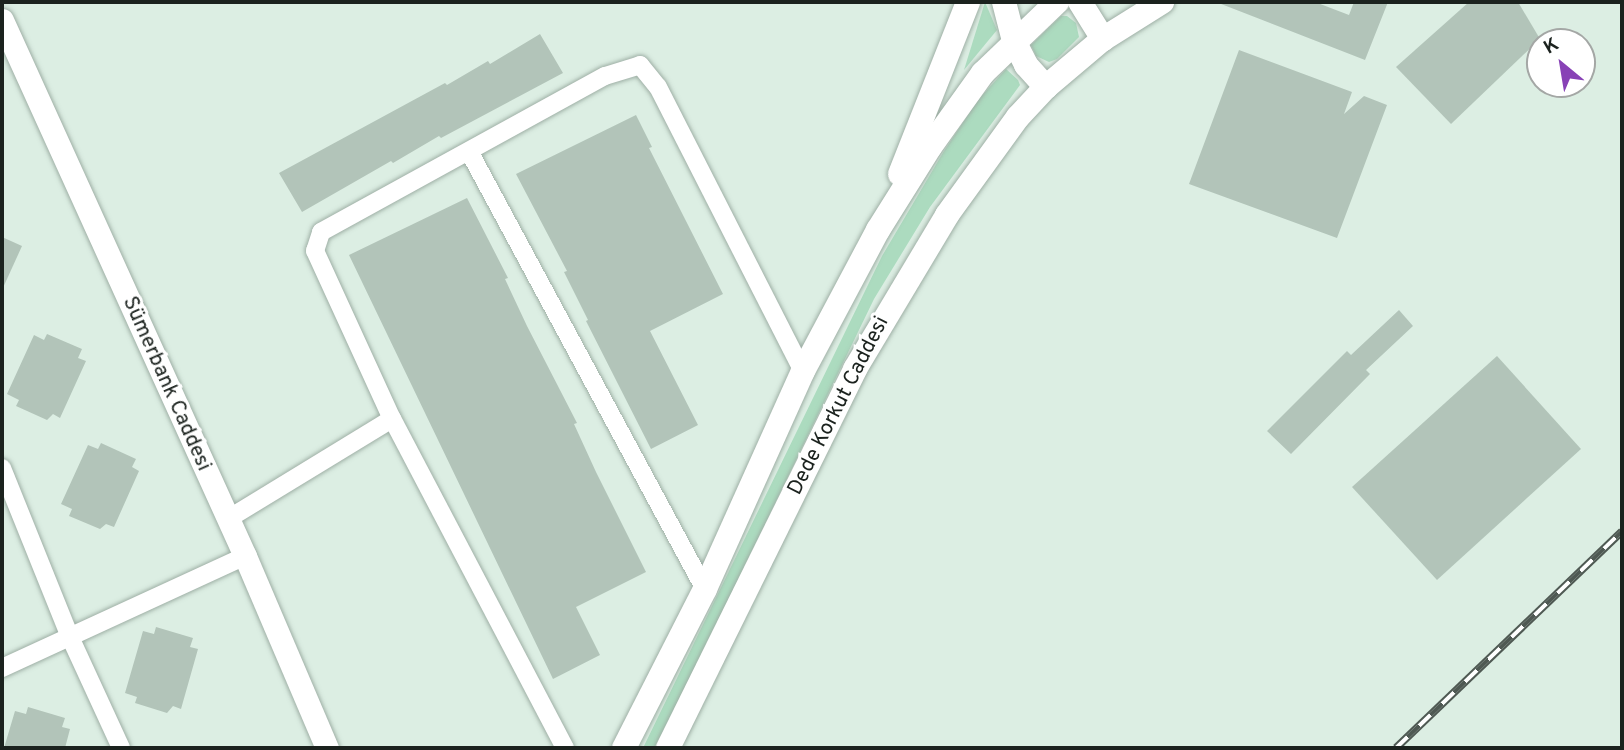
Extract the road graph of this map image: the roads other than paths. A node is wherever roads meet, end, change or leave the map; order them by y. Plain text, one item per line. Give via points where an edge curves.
1 (968, 2) edge
2 (1004, 2) edge
3 (1057, 2) edge
4 (1080, 2) edge
5 (1162, 2) edge
6 (2, 20) edge
7 (1103, 38) junction
8 (1014, 41) junction
9 (1046, 87) junction
10 (470, 153) junction
11 (878, 230) junction
12 (803, 371) junction
13 (392, 419) junction
14 (2, 468) edge
15 (228, 519) junction
16 (245, 556) junction
17 (705, 589) junction
18 (69, 637) junction
19 (2, 668) edge
20 (121, 748) edge
21 (327, 748) edge
22 (565, 748) edge
23 (624, 748) edge
24 (668, 748) edge

1 - 11 main road, Dede Korkut Caddesi
2 - 8 main road
3 - 8 main road, Dede Korkut Caddesi
4 - 7 main road
5 - 7 main road, Dede Korkut Caddesi
6 - 15 street, Sümerbank Caddesi
7 - 9 main road, Dede Korkut Caddesi
8 - 9 main road via 1026,65
8 - 11 main road, Dede Korkut Caddesi via 960,103
9 - 24 main road, Dede Korkut Caddesi via 1018,117 947,215 882,320
10 - 12 street via 606,76 640,65 659,87
10 - 13 street via 321,232 315,251
10 - 17 street
11 - 12 main road, Dede Korkut Caddesi
12 - 17 main road, Dede Korkut Caddesi
13 - 15 street
13 - 22 street
14 - 18 street
15 - 16 street, Sümerbank Caddesi
16 - 18 street
16 - 21 street, Sümerbank Caddesi
17 - 23 main road, Dede Korkut Caddesi
18 - 19 street
18 - 20 street

